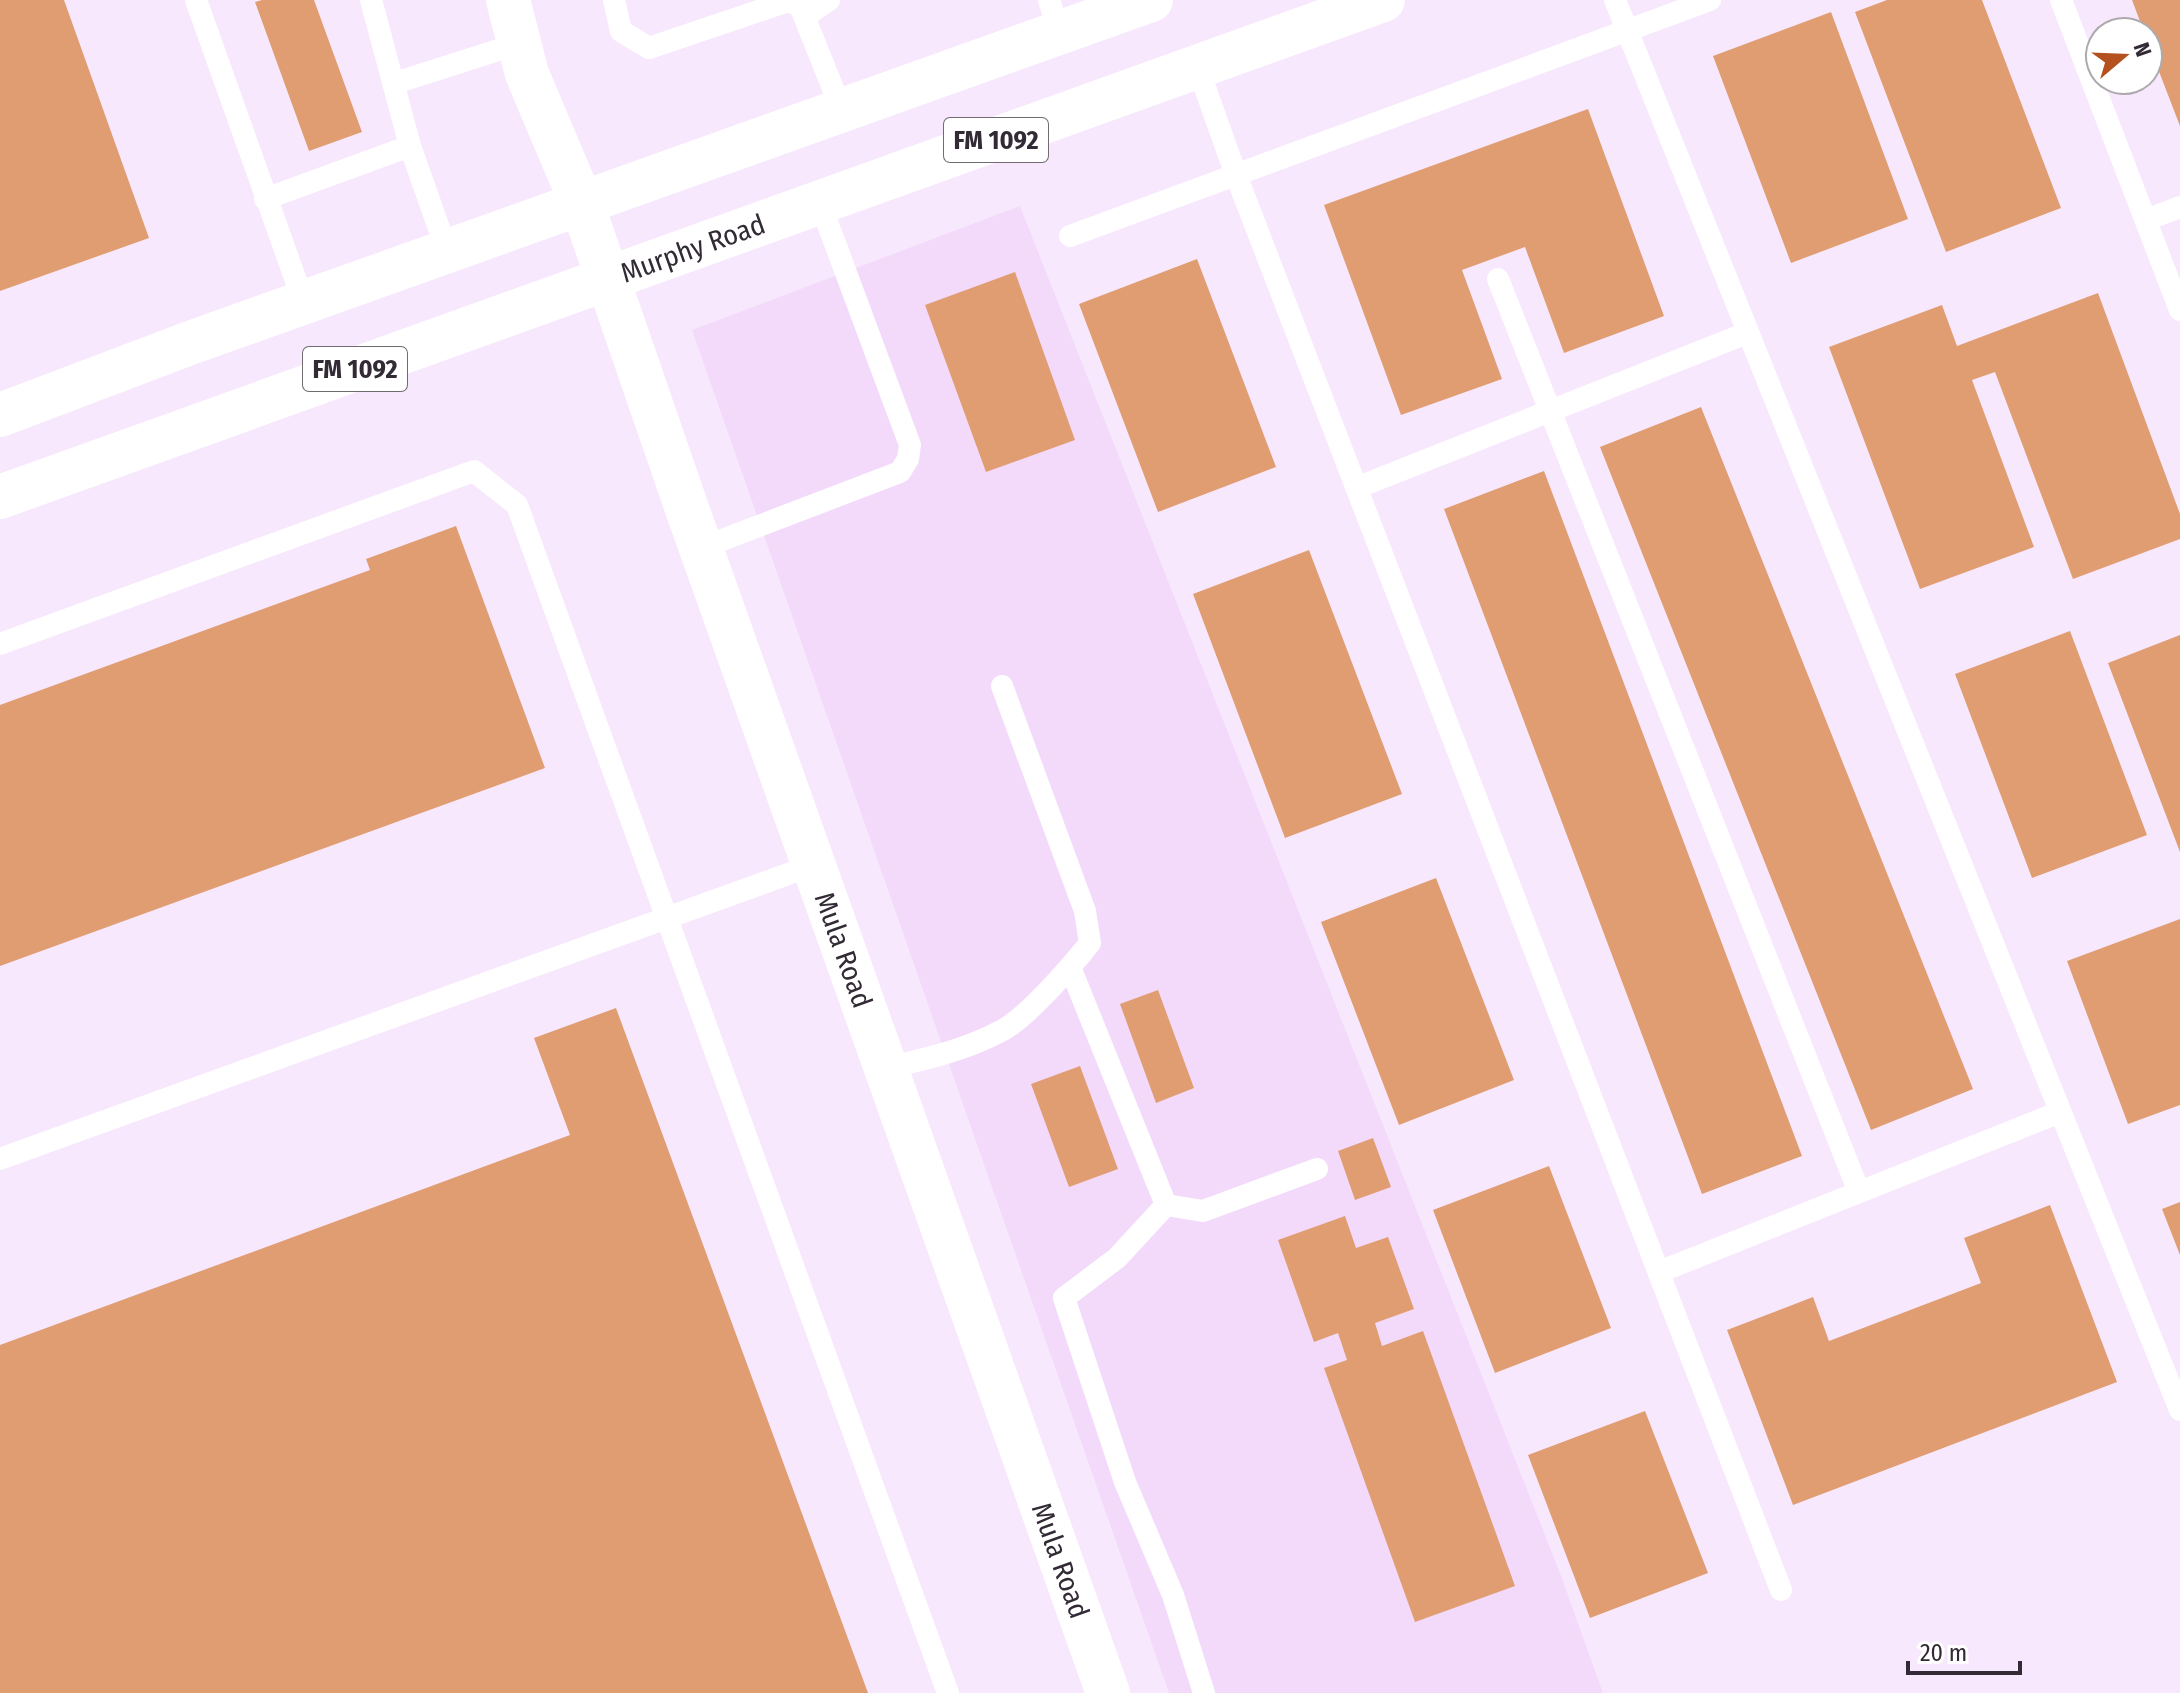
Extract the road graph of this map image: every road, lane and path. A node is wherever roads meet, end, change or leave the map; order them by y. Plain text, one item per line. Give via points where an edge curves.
1 (196, 0) edge
2 (371, 0) edge
3 (508, 0) edge
4 (614, 0) edge
5 (829, 0) edge
6 (1151, 0) edge
7 (1383, 0) edge
8 (1615, 0) edge
9 (1710, 0) edge
10 (2061, 0) edge
11 (805, 16) junction
12 (1054, 17) edge
13 (1626, 31) junction
14 (520, 43) junction
15 (1198, 68) junction
16 (395, 83) junction
17 (842, 111) junction
18 (410, 146) junction
19 (1236, 175) junction
20 (265, 199) junction
21 (820, 203) junction
22 (582, 204) junction
23 (2180, 207) edge
24 (2146, 220) junction
25 (1070, 236) dead end
26 (447, 251) junction
27 (608, 278) junction
28 (1498, 279) dead end
29 (304, 303) junction
30 (2180, 310) edge
31 (1747, 333) junction
32 (1550, 411) junction
33 (0, 415) edge
34 (1356, 488) junction
35 (0, 497) edge
36 (701, 548) junction
37 (0, 644) edge
38 (1002, 686) dead end
39 (813, 865) junction
40 (667, 917) junction
41 (1070, 967) junction
42 (886, 1068) junction
43 (2060, 1112) junction
44 (0, 1159) edge
45 (1317, 1169) dead end
46 (1859, 1192) junction
47 (1166, 1205) junction
48 (1659, 1272) junction
49 (2180, 1410) edge
50 (1781, 1590) dead end
51 (948, 1693) edge
52 (1108, 1693) edge
53 (1204, 1693) edge

1 - 20 lane
2 - 16 lane
3 - 14 main road, Mula Road
4 - 11 lane via 621,31 649,48 788,1 800,6
5 - 11 lane
6 - 12 main road, FM 1092
7 - 15 main road, Murphy Road / FM 1092
8 - 13 lane
9 - 13 lane
10 - 24 lane
11 - 17 lane
12 - 17 main road, FM 1092
13 - 19 lane
13 - 31 lane
14 - 16 lane
14 - 22 main road, Mula Road via 527,74
15 - 19 lane
15 - 21 main road, Murphy Road / FM 1092
16 - 18 lane
17 - 22 main road, FM 1092
18 - 20 lane
18 - 26 lane
19 - 25 lane
19 - 34 lane
20 - 29 lane
21 - 27 main road, Murphy Road / FM 1092
21 - 36 lane via 910,445 908,459 900,472
22 - 26 main road, FM 1092
22 - 27 main road, Mula Road
23 - 24 lane
24 - 30 lane
26 - 29 main road, FM 1092
27 - 35 main road, Murphy Road / FM 1092
27 - 36 main road, Mula Road
28 - 32 lane
29 - 33 main road, FM 1092
31 - 32 lane
31 - 43 lane
32 - 34 lane
32 - 46 lane
34 - 48 lane
36 - 39 main road, Mula Road
37 - 40 lane via 474,471 517,505
38 - 41 lane via 1085,911 1090,943
39 - 40 lane
39 - 42 main road, Mula Road
40 - 44 lane
40 - 51 lane
41 - 42 lane via 1005,1029 948,1054
41 - 47 lane
42 - 52 main road, Mula Road
43 - 46 lane
43 - 49 lane
45 - 47 lane via 1203,1211
46 - 48 lane
47 - 53 lane via 1117,1258 1064,1298
48 - 50 lane

